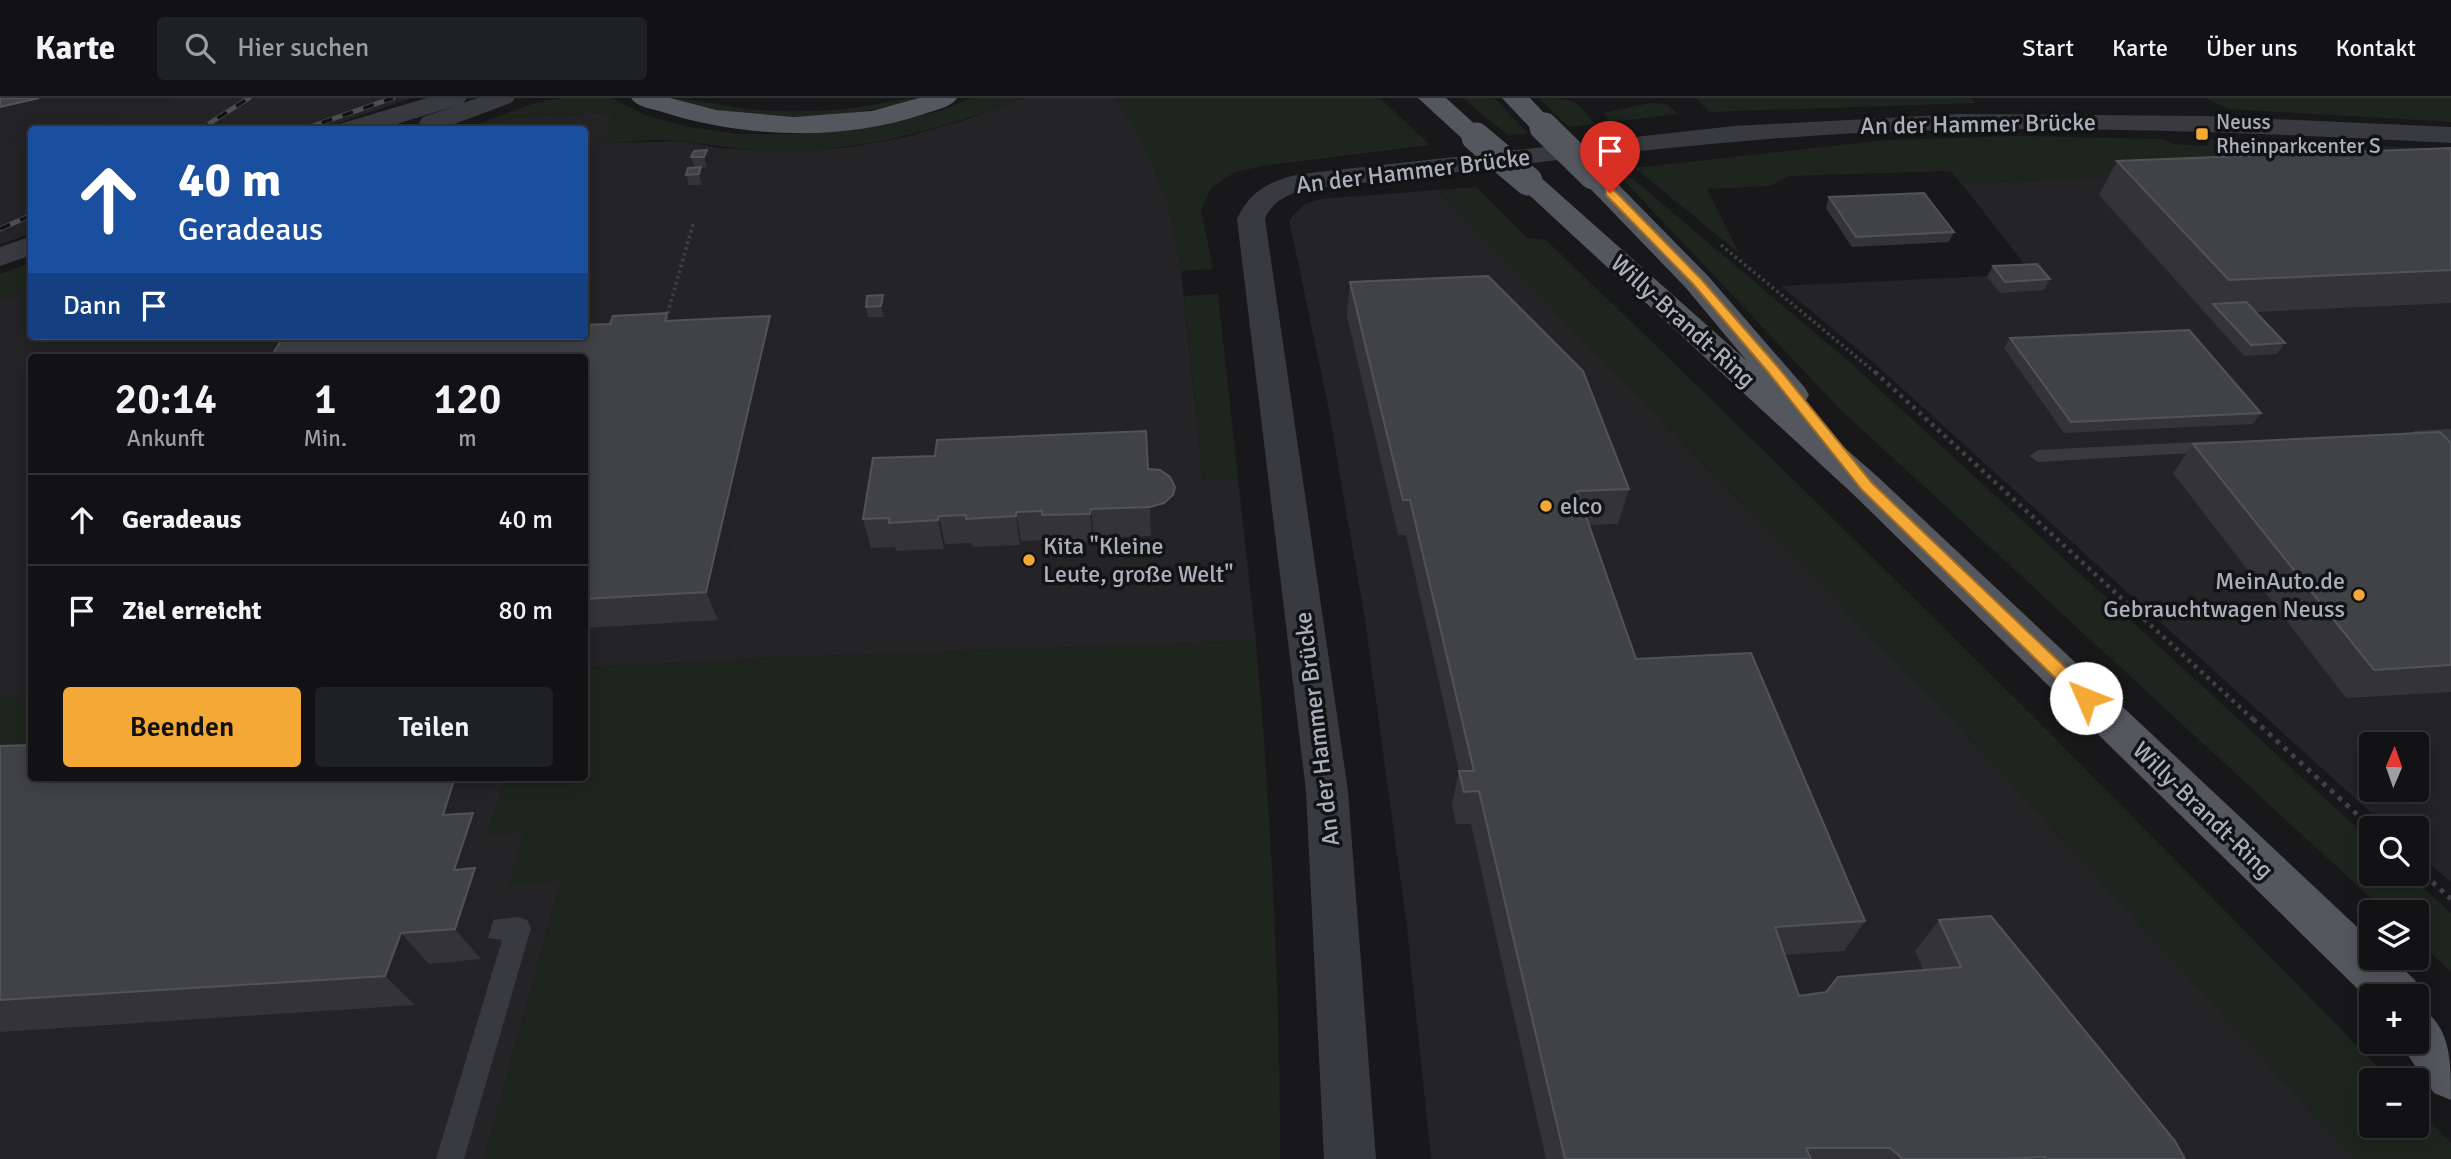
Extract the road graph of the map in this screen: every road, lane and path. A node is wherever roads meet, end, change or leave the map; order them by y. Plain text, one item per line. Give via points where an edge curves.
1 (454, 98) edge
2 (502, 98) edge
3 (644, 98) edge
4 (729, 98) edge
5 (870, 98) edge
6 (944, 98) edge
7 (1431, 98) edge
8 (1515, 98) edge
9 (361, 126) edge
10 (422, 126) edge
11 (2451, 135) edge
12 (694, 224) dead end
13 (1715, 240) dead end
14 (28, 246) edge
15 (0, 257) edge
16 (663, 330) edge
17 (2451, 435) edge
18 (2389, 438) edge
19 (2241, 446) edge
20 (2038, 456) dead end
21 (1867, 487) junction
22 (2359, 816) edge
23 (2429, 879) edge
24 (2451, 899) edge
25 (491, 929) dead end
26 (2384, 984) edge
27 (2429, 1020) edge
28 (2451, 1036) edge
29 (2429, 1046) edge
30 (2451, 1076) edge
31 (450, 1159) edge
32 (1350, 1159) edge

1 - 9 street
2 - 10 street
3 - 6 main road via 705,117 792,124 891,114
4 - 5 main road via 781,104
7 - 21 main road, Willy-Brandt-Ring, bridge
8 - 21 main road, bridge via 1697,282
11 - 32 street, An der Hammer Brücke via 2115,121 1797,129 1300,182 1264,196 1251,219 1328,791
12 - 16 path
13 - 22 path via 1866,364
14 - 15 street
17 - 18 lane
19 - 20 lane
21 - 26 main road, Willy-Brandt-Ring
23 - 24 path
25 - 31 lane via 518,928
27 - 28 main road, Willy-Brandt-Ring
29 - 30 main road

